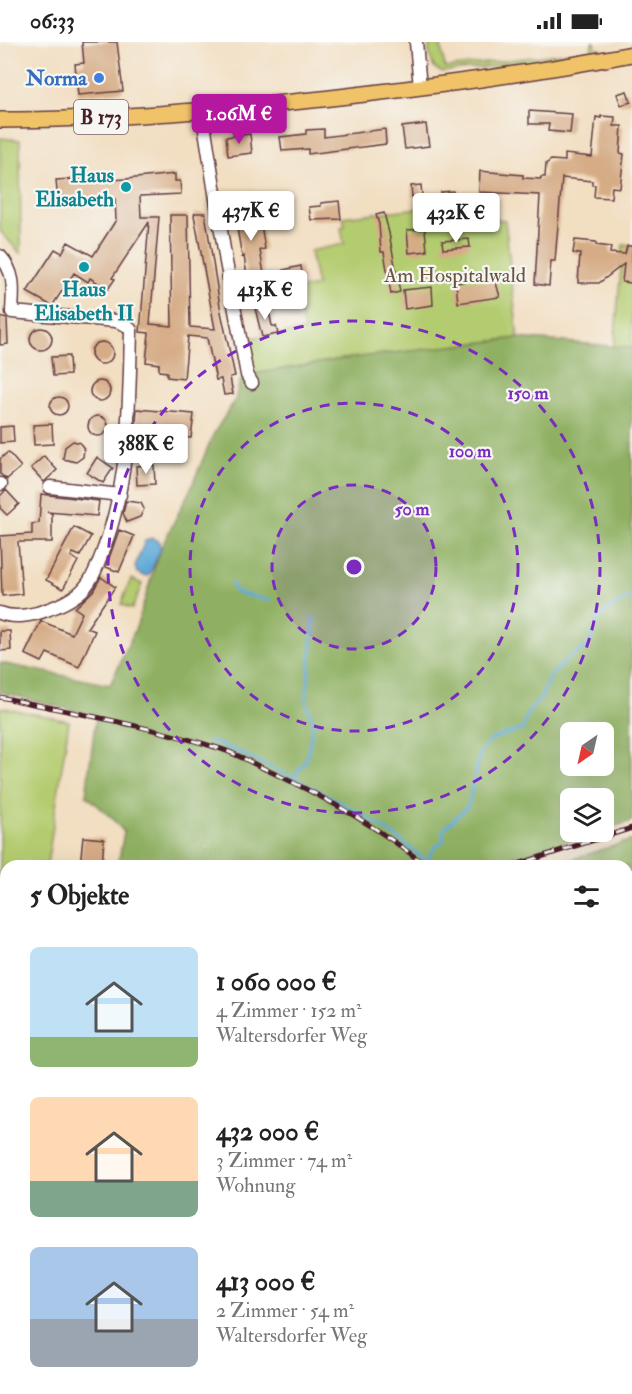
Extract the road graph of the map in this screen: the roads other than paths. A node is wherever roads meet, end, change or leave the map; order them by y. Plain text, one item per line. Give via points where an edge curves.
1 (416, 42) edge
2 (632, 54) edge
3 (420, 88) junction
4 (202, 111) junction
5 (0, 120) edge
6 (0, 256) edge
7 (252, 383) dead end
8 (50, 487) dead end
9 (120, 495) junction
10 (0, 613) edge

1 - 3 street
2 - 3 main road, B 173
3 - 4 main road, B 173
4 - 5 main road, B 173
4 - 7 street via 233,303 247,375
6 - 9 street via 9,266 12,312 116,321 131,330 128,440
8 - 9 street
9 - 10 street via 98,564 78,594 40,613

